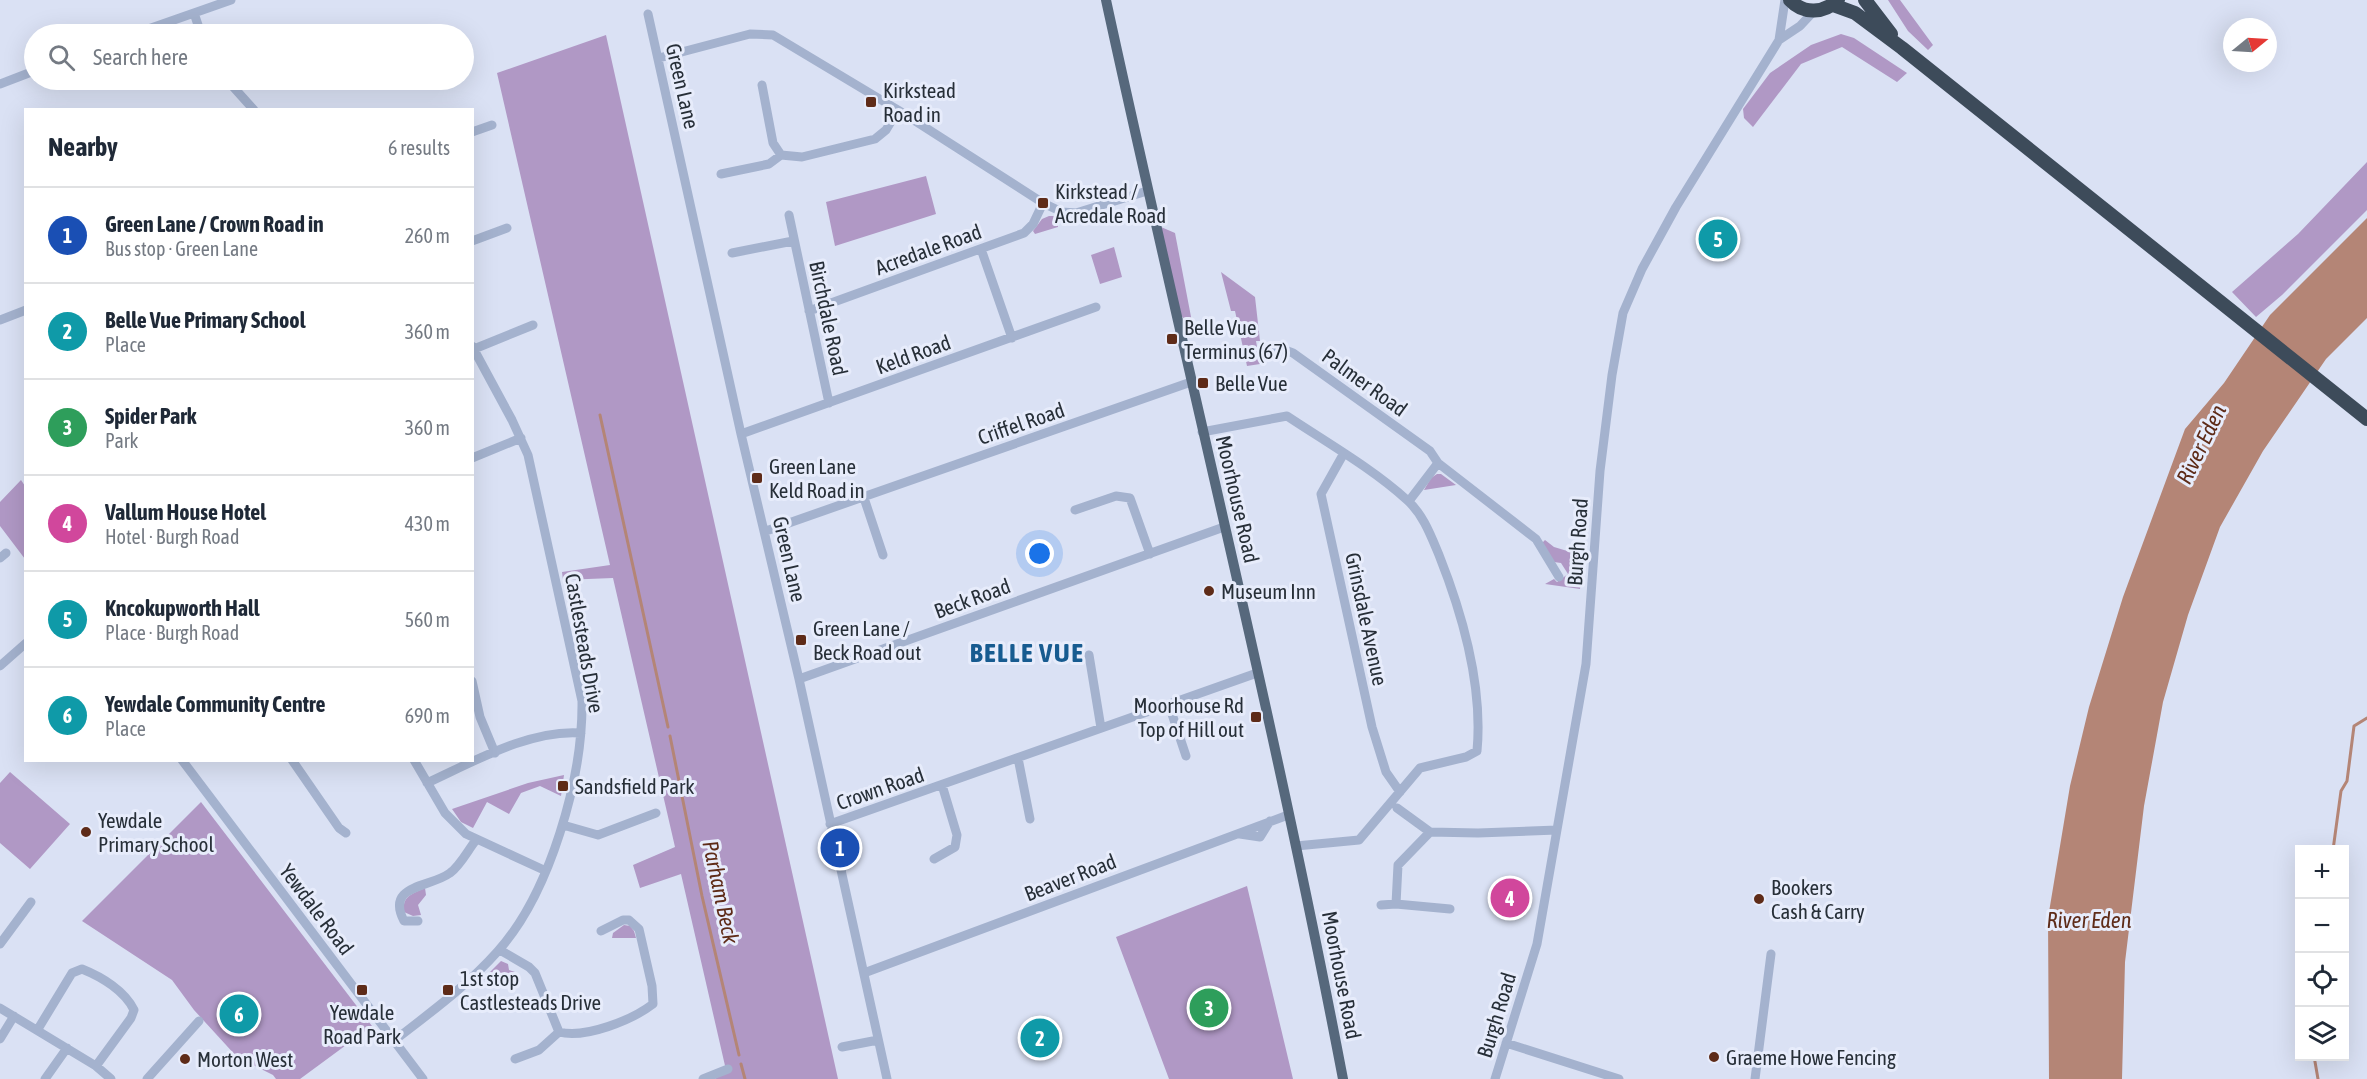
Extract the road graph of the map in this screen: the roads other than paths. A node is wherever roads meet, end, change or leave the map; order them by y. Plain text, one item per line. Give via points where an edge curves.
1 (231, 0) edge
2 (1106, 0) edge
3 (1785, 0) edge
4 (1790, 0) edge
5 (1865, 0) edge
6 (1836, 3) edge
7 (1814, 11) junction
8 (194, 13) junction
9 (648, 14) dead end
10 (163, 24) edge
11 (198, 24) edge
12 (1779, 40) junction
13 (1902, 48) junction
14 (659, 58) junction
15 (24, 75) edge
16 (0, 84) edge
17 (762, 86) dead end
18 (235, 90) edge
19 (252, 108) edge
20 (898, 110) junction
21 (492, 125) dead end
22 (474, 131) edge
23 (781, 155) junction
24 (721, 174) dead end
25 (1147, 191) junction
26 (1043, 202) junction
27 (789, 215) dead end
28 (507, 228) dead end
29 (474, 240) edge
30 (793, 241) junction
31 (981, 249) junction
32 (732, 253) dead end
33 (1096, 307) dead end
34 (24, 311) edge
35 (809, 311) junction
36 (0, 320) edge
37 (533, 325) dead end
38 (1012, 338) junction
39 (474, 348) edge
40 (474, 350) edge
41 (1262, 355) dead end
42 (1191, 382) junction
43 (829, 403) junction
44 (2367, 419) edge
45 (1202, 432) junction
46 (741, 434) junction
47 (521, 438) junction
48 (1344, 453) junction
49 (474, 457) edge
50 (1438, 463) junction
51 (864, 498) junction
52 (1409, 501) junction
53 (1075, 510) dead end
54 (1224, 527) junction
55 (766, 531) junction
56 (1150, 554) junction
57 (883, 555) dead end
58 (1559, 577) dead end
59 (24, 645) edge
60 (1089, 655) dead end
61 (0, 666) edge
62 (1257, 673) junction
63 (799, 679) junction
64 (474, 690) edge
65 (1169, 705) junction
66 (1101, 728) junction
67 (581, 733) junction
68 (495, 753) junction
69 (1186, 756) dead end
70 (1018, 758) junction
71 (184, 762) edge
72 (293, 762) edge
73 (415, 762) edge
74 (427, 783) junction
75 (942, 785) junction
76 (1400, 792) junction
77 (1397, 808) dead end
78 (656, 813) dead end
79 (1288, 815) junction
80 (1030, 819) dead end
81 (830, 824) junction
82 (563, 825) junction
83 (1557, 830) junction
84 (1430, 832) junction
85 (346, 833) dead end
86 (476, 840) junction
87 (1296, 846) junction
88 (934, 859) dead end
89 (546, 871) junction
90 (31, 902) dead end
91 (1396, 904) junction
92 (1381, 905) dead end
93 (1450, 909) dead end
94 (418, 921) dead end
95 (601, 931) dead end
96 (0, 944) edge
97 (500, 950) junction
98 (1771, 954) dead end
99 (864, 973) junction
100 (0, 1008) edge
101 (14, 1016) junction
102 (199, 1021) dead end
103 (38, 1029) junction
104 (559, 1032) junction
105 (0, 1039) edge
106 (394, 1040) junction
107 (878, 1040) junction
108 (1506, 1043) junction
109 (842, 1047) dead end
110 (67, 1048) junction
111 (515, 1059) dead end
112 (96, 1066) junction
113 (728, 1069) dead end
114 (45, 1079) edge
115 (111, 1079) edge
116 (147, 1079) edge
117 (423, 1079) edge
118 (703, 1079) edge
119 (887, 1079) edge
120 (1342, 1079) edge
121 (1495, 1079) edge
122 (1618, 1079) edge
123 (1755, 1079) edge

1 - 8 street
2 - 25 main road, Moorhouse Road
3 - 12 street, Burgh Road
4 - 7 highway
5 - 13 highway
6 - 7 highway
6 - 13 highway
7 - 12 street, Burgh Road
8 - 10 street
8 - 11 street
9 - 14 street, Green Lane
12 - 83 street, Burgh Road via 1676,207 1623,313 1600,471 1586,664
13 - 44 highway
14 - 20 street via 750,34 773,35
14 - 46 street, Green Lane
15 - 16 street
17 - 23 street via 773,143
18 - 19 street
20 - 23 street via 886,130 875,139 802,157
20 - 26 street
21 - 22 street
23 - 24 street via 769,164
25 - 26 street via 1076,213 1062,212
25 - 42 main road, Moorhouse Road
26 - 31 street, Acredale Road via 1034,224 1024,233
27 - 30 street, Birchdale Road
28 - 29 street
30 - 32 street, Birchdale Road
30 - 35 street, Birchdale Road
31 - 35 street, Acredale Road
31 - 38 street
33 - 38 street, Keld Road
34 - 36 street
35 - 43 street, Birchdale Road
37 - 39 street
38 - 43 street, Keld Road
40 - 47 street, Castlesteads Drive
41 - 50 street, Palmer Road via 1285,350 1293,353 1430,451
42 - 45 main road, Moorhouse Road
42 - 51 street, Criffel Road
43 - 46 street, Keld Road
45 - 48 street via 1287,416
45 - 54 main road, Moorhouse Road
46 - 55 street, Green Lane
47 - 49 street
47 - 67 street, Castlesteads Drive via 532,472 582,701
48 - 52 street
48 - 76 street, Grinsdale Avenue via 1321,494 1372,727 1386,772
50 - 52 street
50 - 58 street, Palmer Road via 1536,539
51 - 55 street, Criffel Road
51 - 57 street
52 - 76 street via 1428,529 1454,594 1474,682 1479,728 1477,751 1420,768
53 - 56 street via 1116,496 1130,498
54 - 56 street, Beck Road
54 - 62 main road, Moorhouse Road
55 - 63 street, Green Lane
56 - 63 street, Beck Road
59 - 61 street
60 - 66 street
62 - 65 street, Crown Road
62 - 79 main road, Moorhouse Road
63 - 81 street, Green Lane
64 - 68 street
65 - 66 street, Crown Road
65 - 69 street
66 - 70 street, Crown Road
67 - 68 street via 544,734
67 - 82 street, Castlesteads Drive
68 - 74 street
70 - 75 street, Crown Road
70 - 80 street
71 - 106 street, Yewdale Road
72 - 85 street
73 - 74 street
74 - 86 street via 453,823
75 - 81 street, Crown Road
75 - 88 street, Crown Road via 957,835 955,847
76 - 87 street via 1359,840
77 - 84 street
78 - 82 street via 598,835
79 - 87 main road, Moorhouse Road
79 - 99 street, Beaver Road via 1270,821 1260,837 1238,833
81 - 99 street, Green Lane
82 - 89 street, Castlesteads Drive
83 - 84 street
83 - 108 street, Burgh Road via 1537,944
84 - 91 street via 1398,865
86 - 89 street
86 - 94 street via 450,873 405,892 399,911 404,921
87 - 120 main road, Moorhouse Road
89 - 97 street, Castlesteads Drive
90 - 96 street
91 - 92 street
91 - 93 street
95 - 104 street via 629,920 639,929 653,1004 639,1014 594,1030 578,1034
97 - 104 street via 535,973
97 - 106 street, Castlesteads Drive via 459,990
98 - 123 street
99 - 107 street, Green Lane
100 - 101 street
101 - 103 street
101 - 105 street
102 - 116 street
103 - 110 street
103 - 112 street via 72,973 82,969 94,974 128,998 134,1010
104 - 111 street via 539,1050
106 - 117 street, Yewdale Road
107 - 109 street
107 - 119 street, Green Lane
108 - 121 street, Burgh Road
108 - 122 street
110 - 112 street
110 - 114 street
112 - 115 street
113 - 118 street

